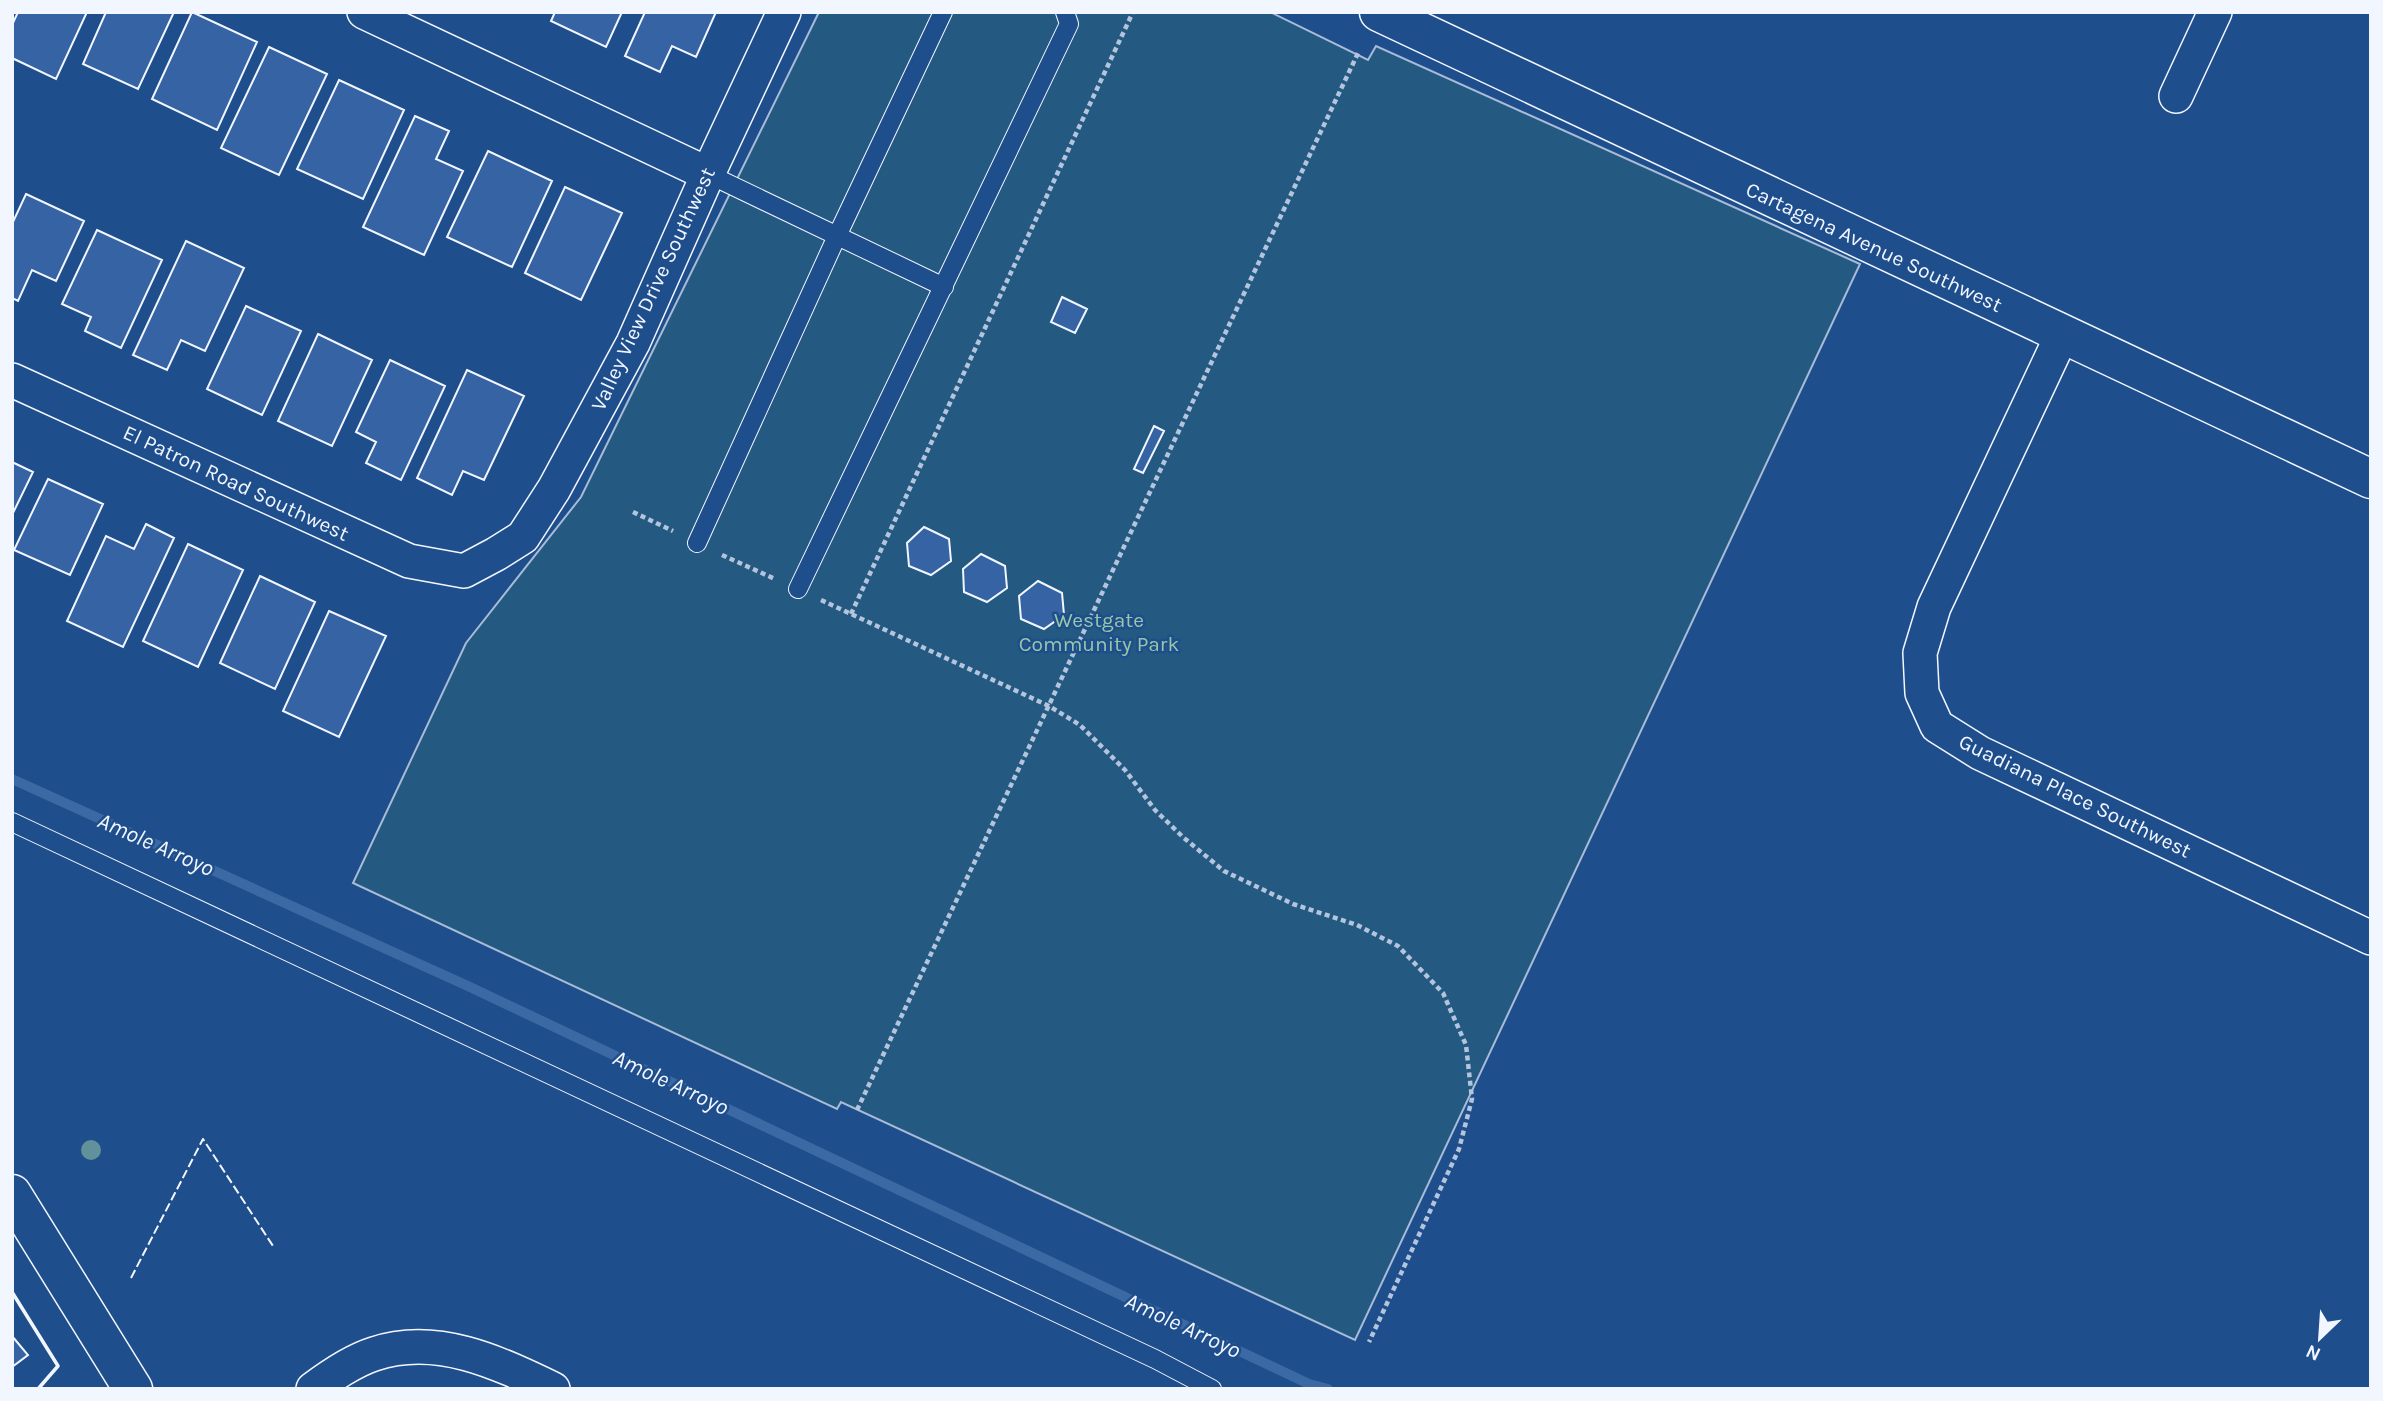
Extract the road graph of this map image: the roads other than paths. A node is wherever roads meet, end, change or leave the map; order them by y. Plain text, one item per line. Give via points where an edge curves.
1 (365, 12) edge
2 (784, 12) edge
3 (943, 12) edge
4 (1065, 12) edge
5 (1379, 12) edge
6 (2215, 12) edge
7 (2176, 96) dead end
8 (708, 174) junction
9 (837, 236) junction
10 (944, 287) junction
11 (2062, 335) junction
12 (12, 380) edge
13 (2371, 479) edge
14 (696, 543) road end
15 (464, 571) joint
16 (798, 589) road end
17 (12, 822) edge
18 (2371, 938) edge
19 (12, 1194) edge
20 (133, 1389) edge
21 (313, 1389) edge
22 (553, 1389) edge
23 (1212, 1389) edge

1 - 8 street
2 - 8 street, Valley View Drive Southwest
3 - 9 lane
4 - 10 lane via 1069,24
5 - 11 street, Cartagena Avenue Southwest
6 - 7 street
8 - 9 lane
8 - 15 street, Valley View Drive Southwest via 633,343 554,489 523,537
9 - 10 lane
9 - 14 lane
10 - 16 lane
11 - 13 street, Cartagena Avenue Southwest
11 - 18 street, Guadiana Place Southwest via 1934,607 1920,653 1922,693 1937,726 1980,753
12 - 15 street, El Patron Road Southwest via 409,561
17 - 23 lane
19 - 20 street
21 - 22 street via 373,1354 416,1346 465,1352

